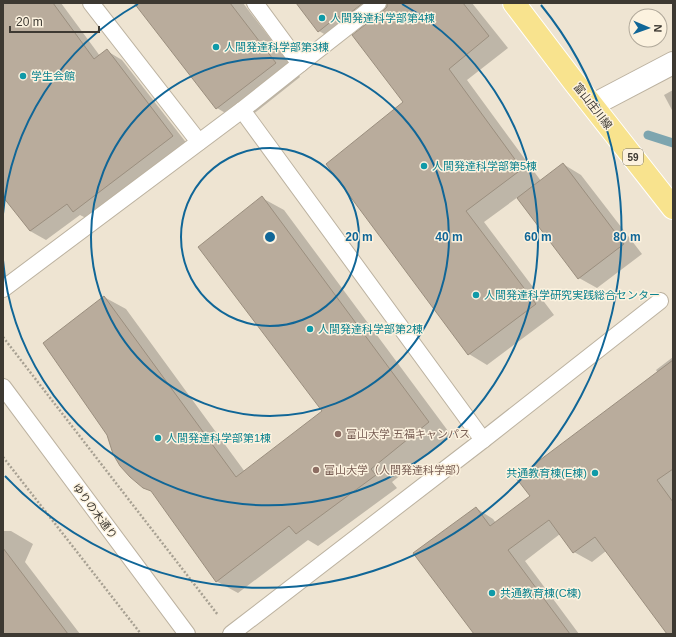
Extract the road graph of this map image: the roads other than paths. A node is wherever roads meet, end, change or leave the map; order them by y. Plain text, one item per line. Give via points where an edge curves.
1 (91, 3) edge
2 (255, 3) edge
3 (378, 3) edge
4 (514, 3) edge
5 (673, 63) edge
6 (300, 64) junction
7 (592, 106) junction
8 (242, 110) junction
9 (199, 142) junction
10 (673, 208) edge
11 (3, 289) edge
12 (660, 301) dead end
13 (3, 387) edge
14 (483, 440) junction
15 (187, 634) edge
16 (231, 634) edge

1 - 9 lane
2 - 6 lane
3 - 6 lane
4 - 7 main road, 富山庄川線 / 59
5 - 7 street
6 - 8 lane
7 - 10 main road, 富山庄川線 / 59
8 - 9 lane
8 - 14 lane
9 - 11 lane
12 - 14 lane
13 - 15 lane, ゆりの木通り
14 - 16 lane

